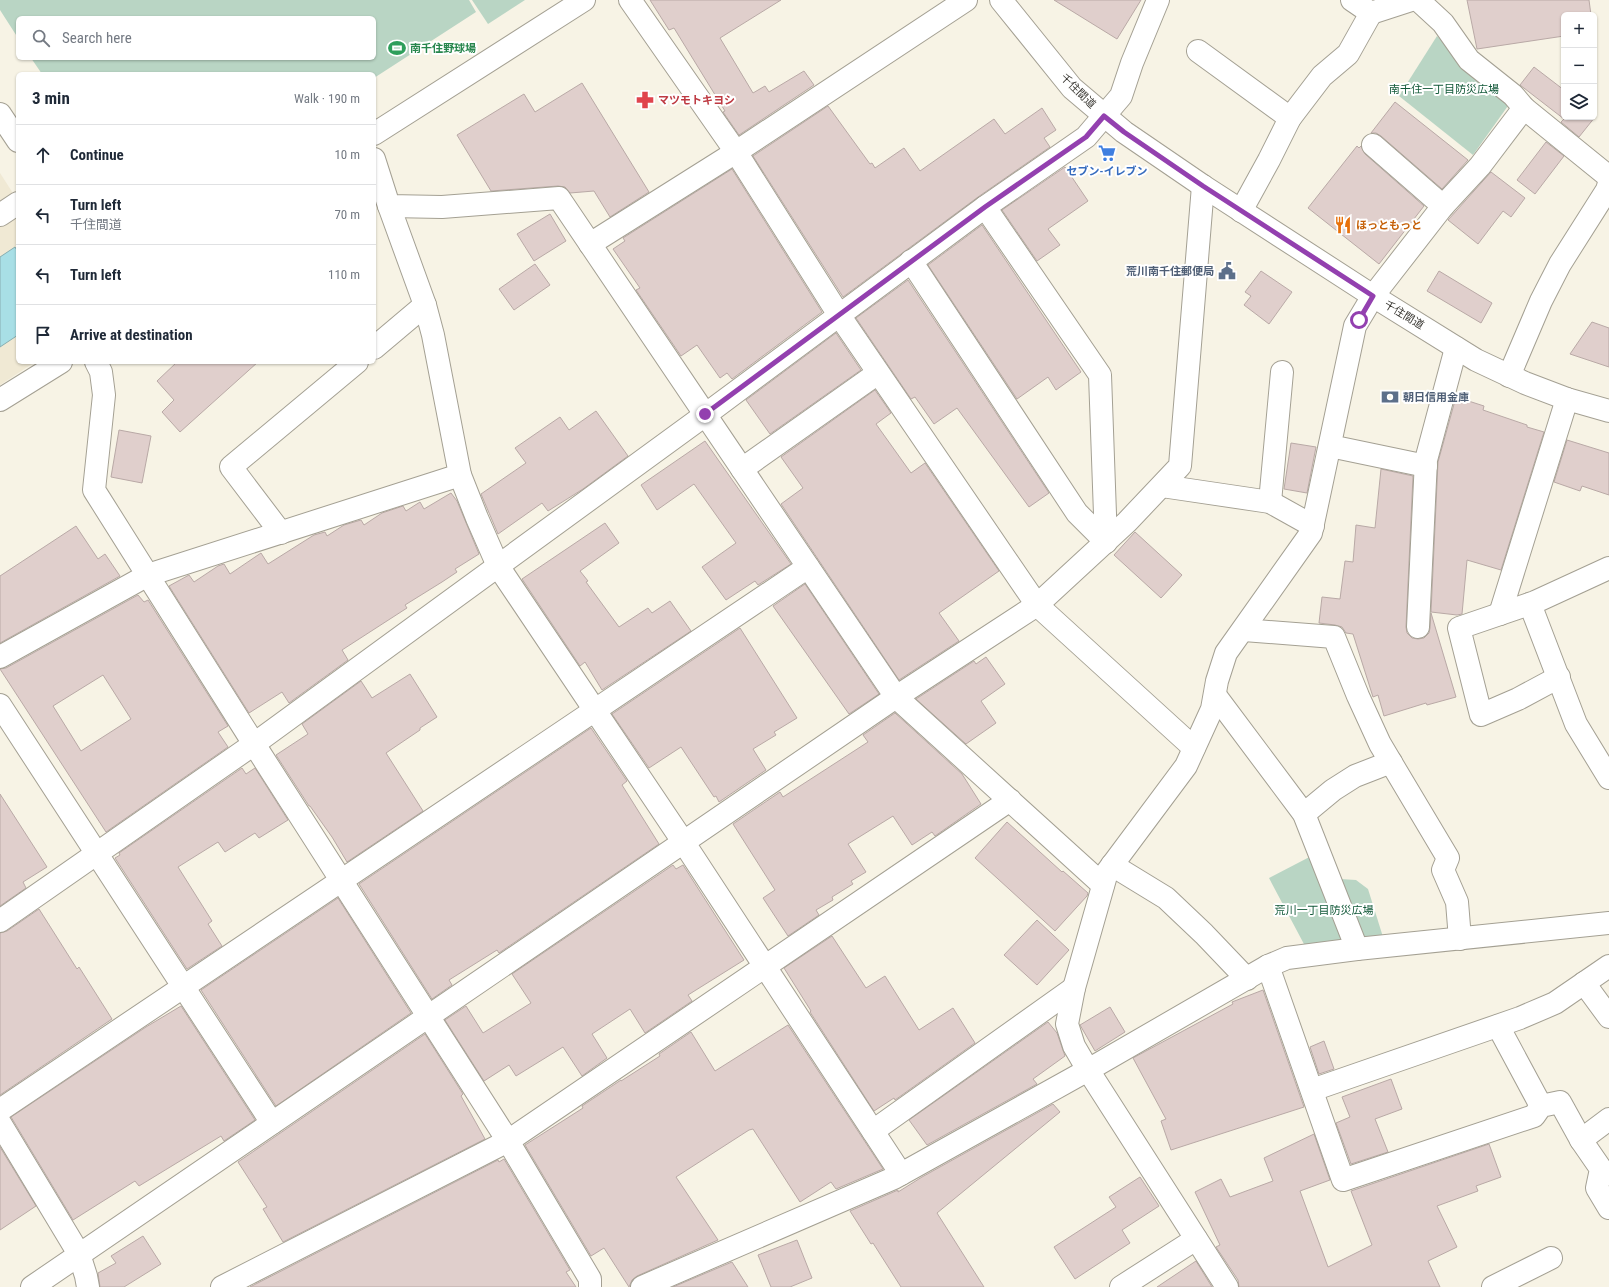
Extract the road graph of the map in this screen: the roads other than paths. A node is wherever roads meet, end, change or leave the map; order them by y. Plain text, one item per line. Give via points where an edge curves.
1 (584, 0) edge
2 (630, 0) edge
3 (966, 0) edge
4 (1001, 0) edge
5 (1158, 0) edge
6 (1352, 0) edge
7 (1411, 0) edge
8 (1418, 0) edge
9 (1371, 13) junction
10 (1198, 51) dead end
11 (1524, 108) junction
12 (0, 114) edge
13 (1104, 116) junction
14 (1290, 118) junction
15 (376, 133) edge
16 (16, 139) edge
17 (1373, 145) dead end
18 (736, 152) junction
19 (376, 165) edge
20 (1609, 177) edge
21 (1609, 183) edge
22 (1203, 186) junction
23 (16, 204) edge
24 (389, 206) junction
25 (1443, 206) junction
26 (985, 207) junction
27 (1241, 211) junction
28 (0, 215) edge
29 (590, 244) junction
30 (911, 261) junction
31 (1373, 296) junction
32 (425, 305) junction
33 (839, 315) junction
34 (376, 346) edge
35 (1456, 348) junction
36 (58, 364) edge
37 (97, 364) edge
38 (355, 364) edge
39 (1282, 372) dead end
40 (878, 373) junction
41 (1509, 376) junction
42 (1567, 399) junction
43 (0, 400) edge
44 (1609, 411) edge
45 (705, 414) junction
46 (1330, 446) junction
47 (1426, 466) junction
48 (742, 469) junction
49 (460, 475) junction
50 (1162, 486) junction
51 (1270, 502) junction
52 (1313, 526) junction
53 (281, 533) junction
54 (1106, 542) junction
55 (498, 566) junction
56 (808, 567) junction
57 (1609, 568) edge
58 (148, 575) junction
59 (1530, 604) junction
60 (1037, 605) junction
61 (1500, 614) junction
62 (1418, 627) dead end
63 (1244, 630) junction
64 (0, 657) edge
65 (1558, 677) junction
66 (1215, 695) junction
67 (896, 697) junction
68 (0, 705) edge
69 (595, 710) junction
70 (254, 744) junction
71 (1194, 748) junction
72 (1391, 762) junction
73 (1609, 778) edge
74 (1010, 800) junction
75 (1304, 814) junction
76 (684, 843) junction
77 (98, 854) junction
78 (1112, 865) junction
79 (342, 881) junction
80 (1103, 885) junction
81 (0, 921) edge
82 (1609, 923) edge
83 (1460, 939) junction
84 (1357, 949) junction
85 (765, 966) junction
86 (1268, 966) junction
87 (1609, 966) edge
88 (1246, 979) junction
89 (1584, 983) junction
90 (185, 988) junction
91 (1074, 988) junction
92 (428, 1016) junction
93 (1609, 1017) edge
94 (1498, 1026) junction
95 (1088, 1070) junction
96 (1312, 1090) junction
97 (1541, 1106) junction
98 (0, 1110) edge
99 (1609, 1119) edge
100 (0, 1122) edge
101 (272, 1123) junction
102 (873, 1130) junction
103 (1581, 1140) junction
104 (508, 1141) junction
105 (901, 1174) junction
106 (1609, 1208) edge
107 (1196, 1238) junction
108 (79, 1254) junction
109 (1551, 1258) dead end
110 (32, 1287) edge
111 (88, 1287) edge
112 (222, 1287) edge
113 (590, 1287) edge
114 (642, 1287) edge
115 (1121, 1287) edge
116 (1227, 1287) edge
117 (1493, 1287) edge

1 - 15 street
2 - 18 street
3 - 18 street
4 - 13 street, 千住間道 via 1072,88
5 - 13 street via 1121,96
6 - 9 street
7 - 9 street
8 - 11 street via 1443,23 1469,60 1513,95
9 - 14 street via 1348,54 1322,76
10 - 14 street
11 - 20 street
11 - 25 street via 1480,166
12 - 16 street
13 - 22 street, 千住間道
13 - 26 street via 1086,137
14 - 27 street
17 - 25 street
18 - 29 street
18 - 33 street
19 - 24 street
21 - 41 street via 1560,264
22 - 27 street, 千住間道
22 - 50 street via 1180,466
23 - 28 street
24 - 29 street via 442,207 559,198
24 - 32 street
25 - 31 street
26 - 30 street
26 - 54 street via 1100,375
27 - 31 street, 千住間道
29 - 45 street
30 - 33 street
30 - 54 street via 1078,512
31 - 35 street, 千住間道
31 - 46 street via 1356,326
32 - 34 street
32 - 49 street
33 - 40 street
33 - 45 street
35 - 41 street, 千住間道
35 - 47 street
36 - 43 street
37 - 58 street via 101,372 104,395 94,490
38 - 53 street via 230,467
39 - 51 street
40 - 48 street
40 - 60 street
41 - 42 street, 千住間道
42 - 44 street, 千住間道
42 - 61 street
45 - 48 street
45 - 55 street
46 - 47 street
46 - 52 street
47 - 62 street
48 - 56 street
49 - 53 street
49 - 55 street
50 - 51 street
50 - 54 street
51 - 52 street
52 - 63 street via 1311,533
53 - 58 street
54 - 60 street
55 - 69 street
55 - 70 street
56 - 67 street
56 - 69 street
57 - 59 street
58 - 64 street
58 - 70 street
59 - 61 street
59 - 65 street
60 - 67 street
60 - 71 street
61 - 65 street via 1459,628 1481,716
63 - 66 street via 1226,654
63 - 72 street via 1334,637 1358,696
65 - 73 street via 1576,724
66 - 71 street via 1212,709
66 - 75 street
67 - 74 street
67 - 76 street
68 - 77 street
69 - 76 street
69 - 79 street
70 - 77 street
70 - 79 street
71 - 78 street via 1186,766
72 - 75 street via 1354,776
72 - 83 street via 1448,858 1443,870 1457,902
74 - 80 street
74 - 85 street
75 - 84 street
76 - 85 street
76 - 92 street
77 - 81 street
77 - 90 street
78 - 80 street
78 - 88 street via 1166,898
79 - 90 street
79 - 92 street
80 - 91 street
82 - 83 street
83 - 84 street
84 - 86 street via 1286,958
85 - 102 street
85 - 104 street
86 - 88 street
86 - 96 street
87 - 89 street
88 - 95 street
89 - 93 street
89 - 94 street via 1555,1003
90 - 98 street
90 - 101 street
91 - 95 street via 1067,1024 1074,1046
91 - 102 street
92 - 101 street
92 - 104 street
94 - 96 street
94 - 97 street
95 - 105 street
95 - 107 street
96 - 97 street via 1343,1180 1534,1116
97 - 103 street via 1560,1102
99 - 103 street
100 - 108 street
101 - 108 street
102 - 105 street
103 - 106 street via 1601,1170 1597,1188
104 - 112 street
104 - 113 street via 590,1279
105 - 114 street
107 - 115 street
107 - 116 street
108 - 110 street
108 - 111 street
109 - 117 street

